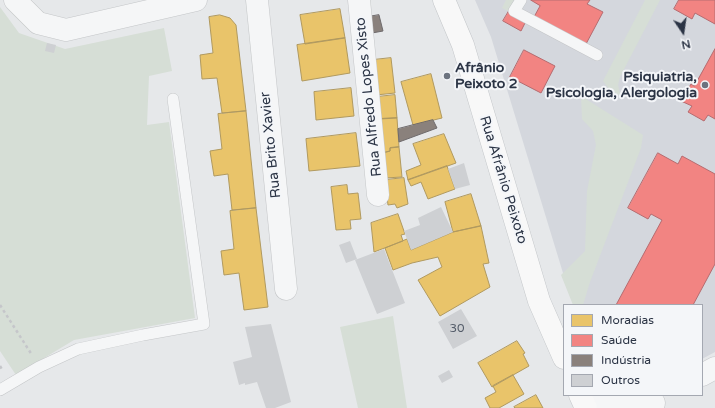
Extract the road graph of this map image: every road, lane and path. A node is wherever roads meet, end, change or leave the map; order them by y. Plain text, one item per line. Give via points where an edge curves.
1 (15, 0) edge
2 (196, 0) edge
3 (257, 0) edge
4 (359, 0) edge
5 (444, 0) edge
6 (520, 0) edge
7 (597, 55) dead end
8 (173, 99) dead end
9 (378, 195) dead end
10 (286, 290) dead end
11 (0, 305) edge
12 (563, 356) edge
13 (40, 367) junction
14 (715, 368) edge
15 (703, 374) edge
16 (0, 390) edge
17 (580, 396) edge
18 (596, 396) edge
19 (658, 402) edge
20 (586, 408) edge

1 - 2 street via 38,23 66,30
3 - 10 street, Rua Brito Xavier
4 - 9 street, Rua Alfredo Lopes Xisto
5 - 12 main road, Rua Afrânio Peixoto via 462,45 539,301
6 - 7 lane via 514,11
8 - 13 lane via 204,324 143,334 78,349
11 - 13 path
13 - 16 lane
14 - 15 street
17 - 20 main road
18 - 19 street via 618,405

